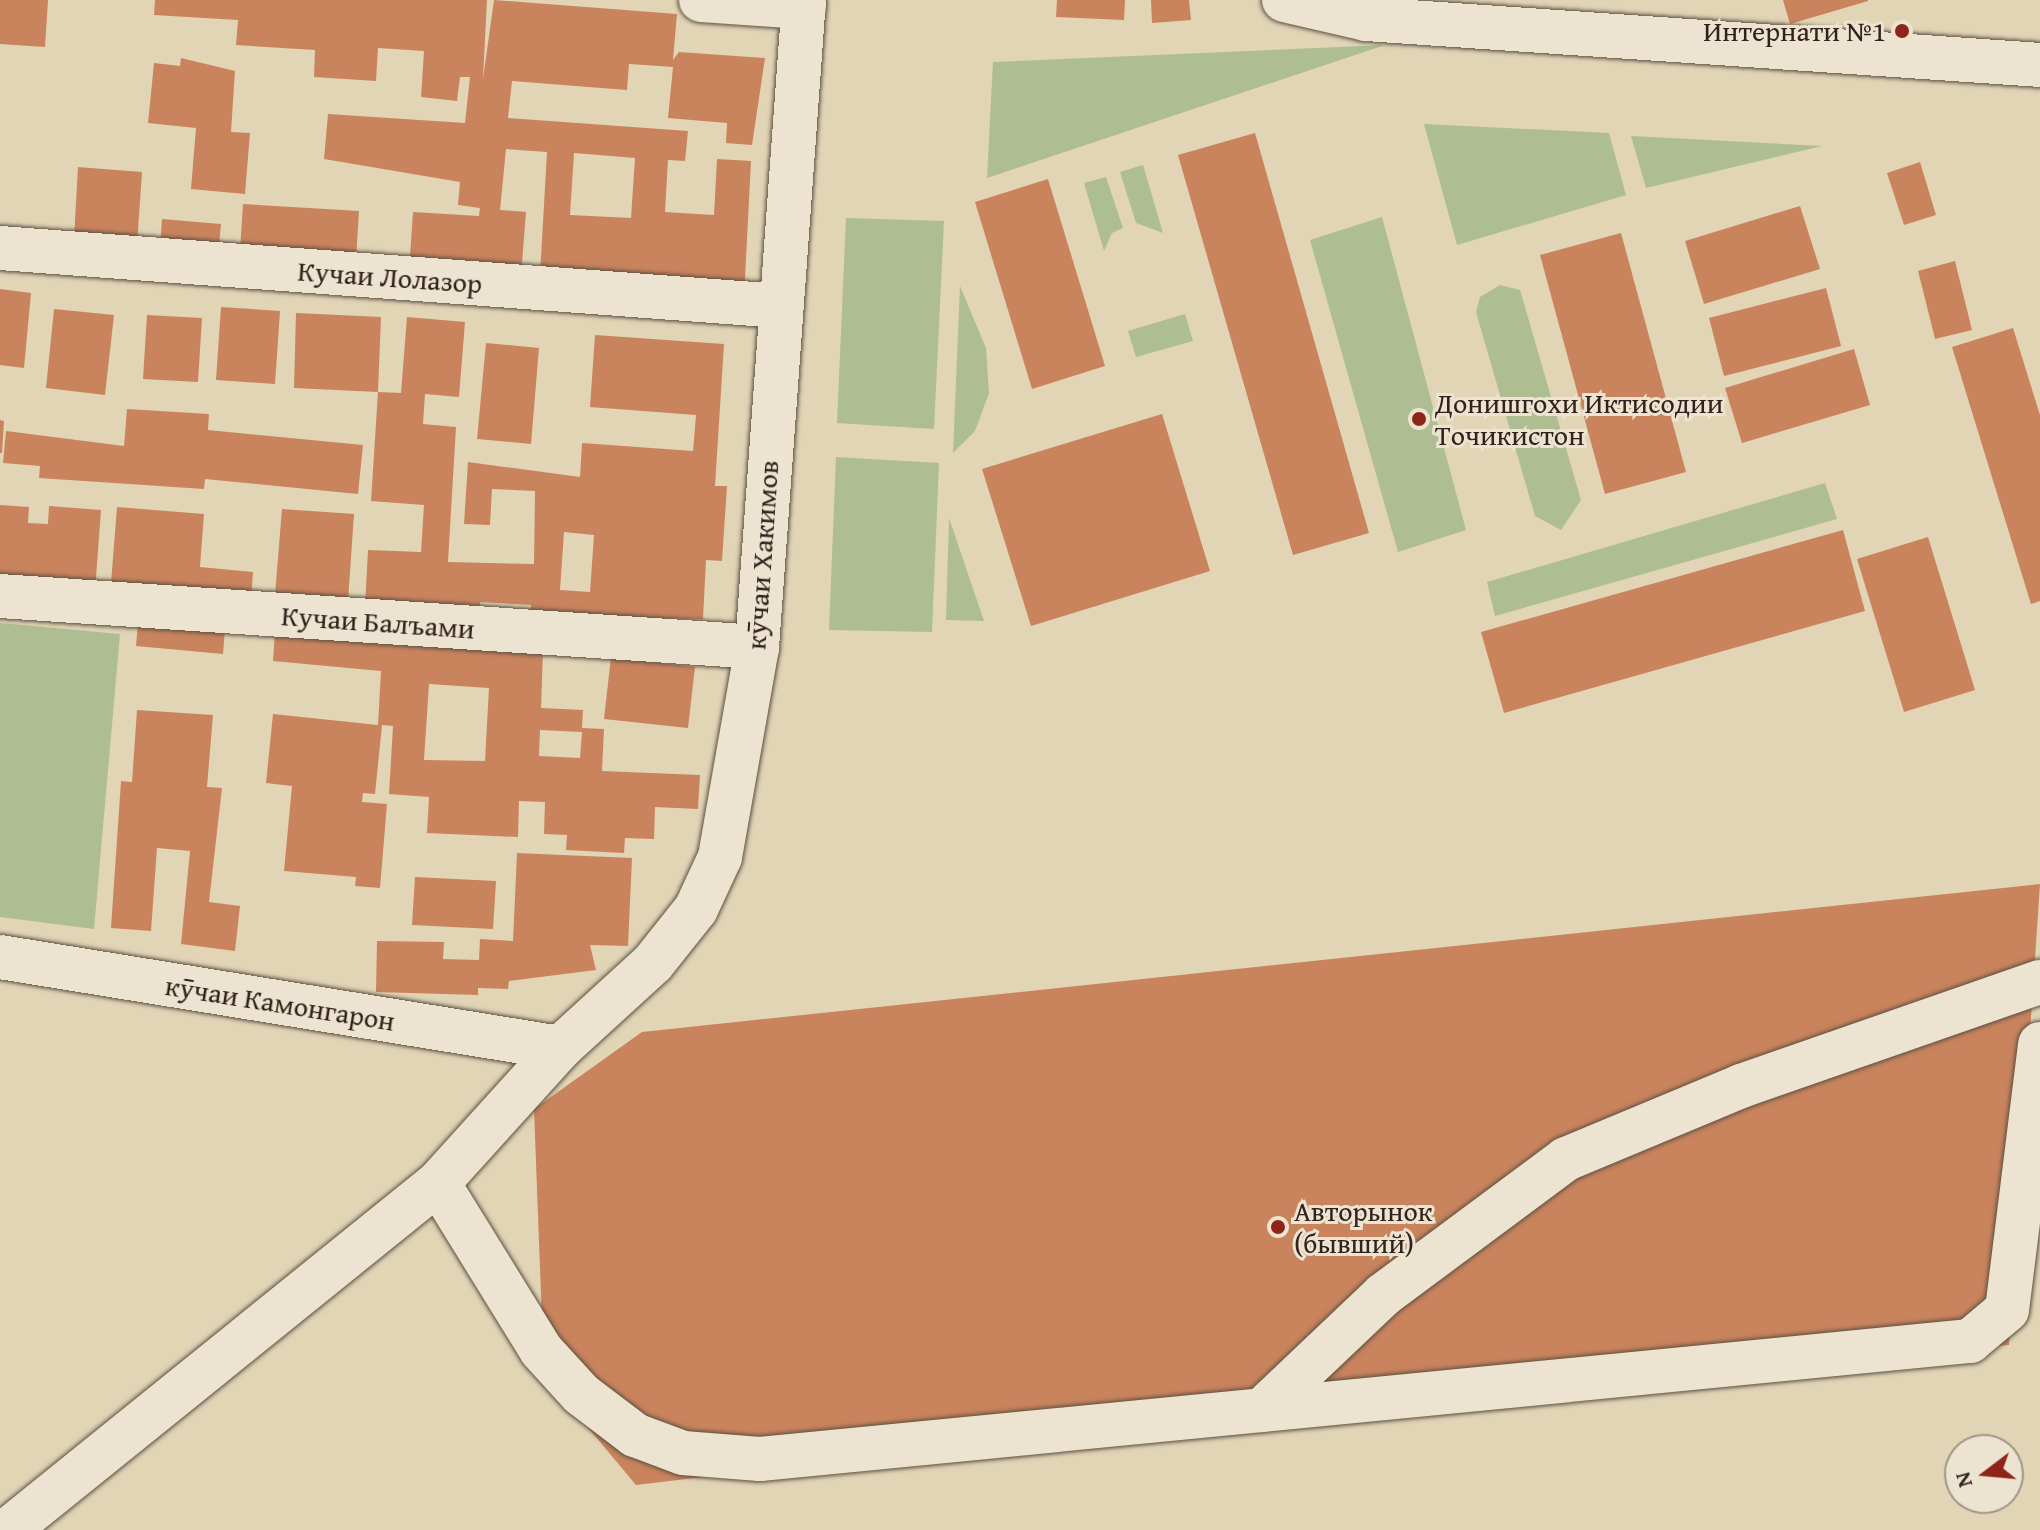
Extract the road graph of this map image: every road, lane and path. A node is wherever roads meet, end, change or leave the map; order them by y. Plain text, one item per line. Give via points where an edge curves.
1 (701, 0) edge
2 (1284, 0) edge
3 (804, 4) edge
4 (2040, 65) edge
5 (0, 248) edge
6 (780, 306) junction
7 (0, 596) edge
8 (757, 647) junction
9 (0, 957) edge
10 (2040, 982) edge
11 (2040, 1044) edge
12 (560, 1048) junction
13 (438, 1183) junction
14 (1262, 1410) junction
15 (8, 1530) edge

1 - 3 street
2 - 4 street via 1366,19
3 - 6 street, кӯчаи Хакимов
5 - 6 street, Кучаи Лолазор
6 - 8 street, кӯчаи Хакимов
7 - 8 street, Кучаи Балъами
8 - 12 street, кӯчаи Хакимов via 720,857 696,909 653,963
9 - 12 street, кӯчаи Камонгарон
10 - 14 street via 1741,1086 1566,1159 1383,1295
11 - 14 street via 2007,1310 1970,1341
12 - 13 street, кӯчаи Хакимов
13 - 14 street via 541,1350 581,1394 635,1435 683,1453 760,1459
13 - 15 street, кӯчаи Хакимов

